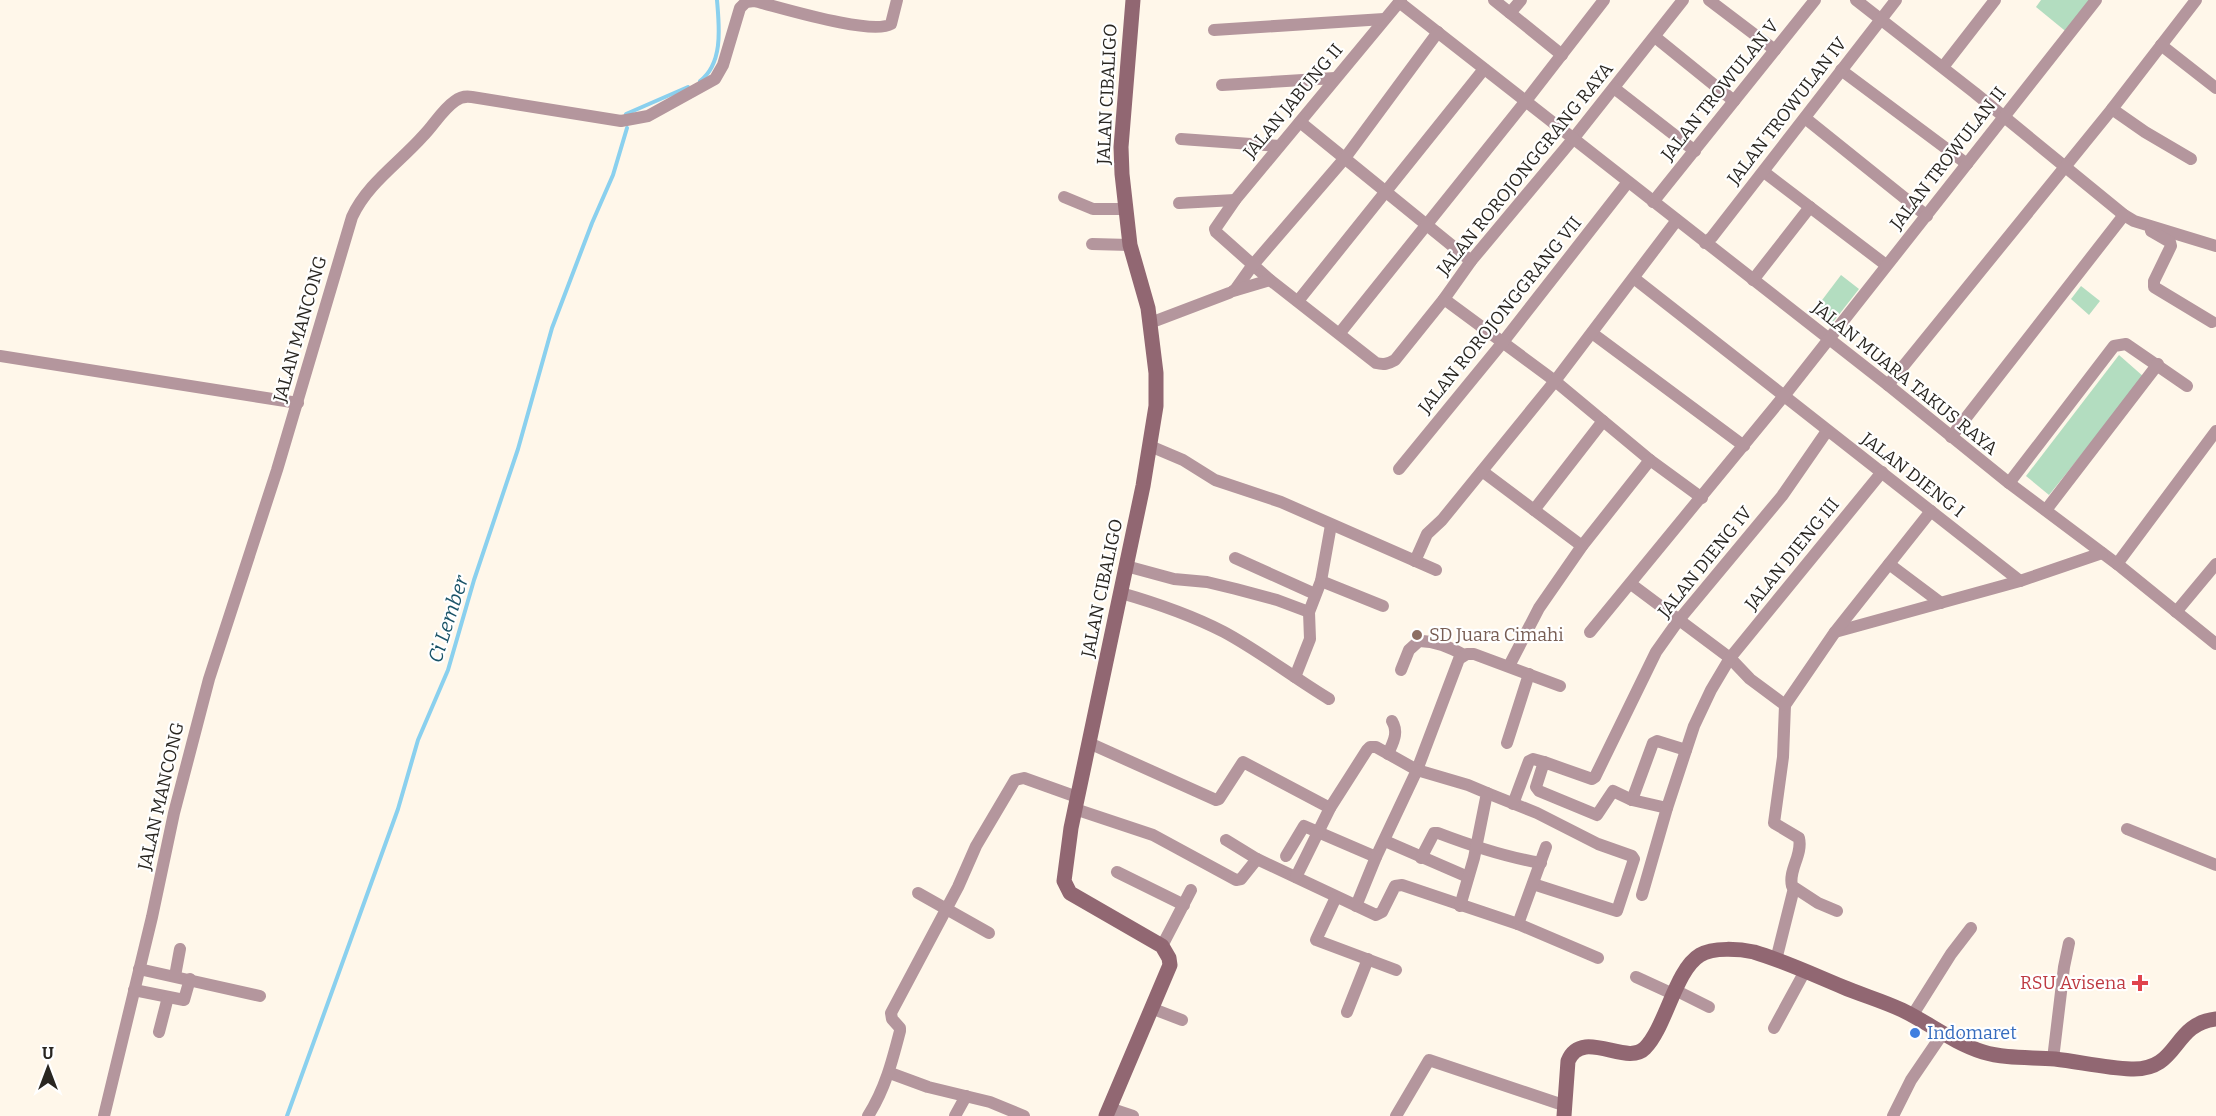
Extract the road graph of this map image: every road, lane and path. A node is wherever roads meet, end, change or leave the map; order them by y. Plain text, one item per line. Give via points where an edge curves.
1 (897, 0) edge
2 (1133, 0) edge
3 (1494, 0) edge
4 (1521, 0) edge
5 (1604, 0) edge
6 (1683, 0) edge
7 (1709, 0) edge
8 (1815, 0) edge
9 (1856, 0) edge
10 (1896, 0) edge
11 (1995, 0) edge
12 (2096, 0) edge
13 (2196, 0) edge
14 (1400, 1) edge
15 (1510, 13) junction
16 (1384, 19) junction
17 (1881, 20) junction
18 (1214, 30) dead end
19 (1438, 32) junction
20 (1655, 37) junction
21 (2161, 45) junction
22 (1775, 50) junction
23 (1562, 55) junction
24 (1943, 67) junction
25 (1484, 69) junction
26 (1841, 69) junction
27 (1335, 78) junction
28 (1222, 85) dead end
29 (1614, 88) junction
30 (2216, 88) edge
31 (1734, 101) junction
32 (1525, 102) junction
33 (2112, 109) junction
34 (2004, 116) junction
35 (1805, 118) junction
36 (1300, 122) junction
37 (1181, 139) dead end
38 (1573, 139) junction
39 (1279, 146) junction
40 (1695, 151) junction
41 (1344, 158) junction
42 (2191, 159) dead end
43 (1967, 164) junction
44 (2064, 167) junction
45 (1764, 172) junction
46 (1628, 182) junction
47 (1386, 192) junction
48 (1064, 197) dead end
49 (1235, 200) junction
50 (1653, 202) junction
51 (1179, 203) dead end
52 (1810, 207) junction
53 (1125, 209) junction
54 (1927, 216) junction
55 (2129, 218) junction
56 (1677, 220) junction
57 (1426, 225) junction
58 (1705, 243) junction
59 (1092, 244) dead end
60 (1130, 245) junction
61 (2216, 246) edge
62 (1471, 261) junction
63 (1254, 264) junction
64 (1886, 265) junction
65 (1635, 279) junction
66 (1270, 280) junction
67 (1754, 280) junction
68 (1232, 291) junction
69 (1444, 299) junction
70 (1298, 301) junction
71 (1149, 316) junction
72 (2212, 322) dead end
73 (1343, 329) dead end
74 (1592, 333) junction
75 (1829, 339) junction
76 (1503, 342) junction
77 (0, 356) edge
78 (2157, 364) junction
79 (1555, 381) junction
80 (1888, 385) junction
81 (2187, 386) dead end
82 (1784, 397) junction
83 (298, 403) junction
84 (1603, 420) junction
85 (1827, 431) junction
86 (2216, 431) edge
87 (1951, 437) junction
88 (1150, 446) junction
89 (1744, 446) junction
90 (1650, 460) junction
91 (1399, 469) dead end
92 (1482, 471) junction
93 (1882, 472) junction
94 (2009, 483) junction
95 (1702, 498) junction
96 (1534, 510) junction
97 (2046, 510) junction
98 (1931, 511) junction
99 (1331, 525) junction
100 (1582, 546) junction
101 (2102, 553) junction
102 (1235, 558) dead end
103 (1415, 561) junction
104 (1889, 564) junction
105 (2116, 564) junction
106 (2216, 564) edge
107 (1126, 566) junction
108 (1436, 570) dead end
109 (1321, 581) junction
110 (2020, 581) junction
111 (1631, 584) junction
112 (1120, 593) junction
113 (1315, 594) junction
114 (1941, 603) junction
115 (1383, 606) dead end
116 (1309, 612) junction
117 (2176, 612) junction
118 (1678, 621) junction
119 (1590, 632) dead end
120 (1835, 632) junction
121 (2216, 644) edge
122 (1464, 655) junction
123 (1730, 658) junction
124 (1509, 666) junction
125 (1401, 670) dead end
126 (1529, 674) junction
127 (1295, 677) junction
128 (1560, 686) dead end
129 (1329, 699) dead end
130 (1785, 705) junction
131 (1392, 721) dead end
132 (1089, 743) junction
133 (1507, 743) dead end
134 (1686, 750) junction
135 (1388, 754) junction
136 (1544, 762) junction
137 (1417, 770) junction
138 (1487, 793) junction
139 (1632, 800) junction
140 (1076, 803) junction
141 (1513, 804) junction
142 (1330, 808) junction
143 (1667, 808) junction
144 (2127, 829) dead end
145 (1318, 833) junction
146 (1226, 840) dead end
147 (1385, 842) junction
148 (1476, 848) junction
149 (1546, 848) dead end
150 (1286, 856) dead end
151 (1376, 856) junction
152 (1421, 858) junction
153 (1257, 859) junction
154 (1541, 862) junction
155 (2216, 865) edge
156 (1117, 872) dead end
157 (1296, 878) junction
158 (1468, 878) junction
159 (1533, 884) junction
160 (1794, 888) junction
161 (1191, 890) dead end
162 (918, 893) dead end
163 (1642, 895) dead end
164 (1336, 897) junction
165 (1184, 905) junction
166 (1356, 906) junction
167 (1460, 906) junction
168 (946, 910) junction
169 (1837, 911) dead end
170 (1518, 924) junction
171 (1971, 928) dead end
172 (988, 933) dead end
173 (2069, 943) dead end
174 (1162, 946) junction
175 (180, 949) dead end
176 (1598, 958) dead end
177 (1368, 959) junction
178 (1776, 960) junction
179 (139, 969) junction
180 (1396, 970) dead end
181 (1805, 971) junction
182 (175, 976) junction
183 (1636, 977) dead end
184 (190, 979) junction
185 (134, 990) junction
186 (1679, 993) junction
187 (260, 996) dead end
188 (168, 997) junction
189 (1709, 1007) dead end
190 (1151, 1008) junction
191 (1347, 1012) dead end
192 (1912, 1016) junction
193 (2216, 1019) edge
194 (1182, 1020) dead end
195 (1774, 1028) dead end
196 (159, 1032) dead end
197 (1943, 1033) junction
198 (2053, 1059) junction
199 (890, 1073) junction
200 (966, 1096) junction
201 (1565, 1111) edge
202 (1108, 1112) edge
203 (104, 1116) edge
204 (868, 1116) edge
205 (955, 1116) edge
206 (1024, 1116) edge
207 (1133, 1116) edge
208 (1396, 1116) edge
209 (1893, 1116) edge

1 - 83 street, JALAN MANCONG via 891,24 879,28 746,2 740,8 720,74 648,116 621,122 468,96 455,100 357,206
2 - 53 main road, JALAN CIBALIGO via 1121,147
3 - 15 street
4 - 15 street
5 - 23 street
6 - 20 street, JALAN ROROJONGGRANG RAYA
7 - 22 street
8 - 22 street, JALAN TROWULAN V
9 - 17 street
10 - 17 street, JALAN TROWULAN IV
11 - 24 street
12 - 34 street, JALAN TROWULAN II
13 - 21 street
14 - 16 street, JALAN JABUNG II
14 - 19 street, JALAN MUARA TAKUS RAYA
15 - 23 street
16 - 18 street
16 - 27 street, JALAN JABUNG II
17 - 24 street
17 - 26 street, JALAN TROWULAN IV
19 - 25 street, JALAN MUARA TAKUS RAYA
19 - 41 street
20 - 29 street, JALAN ROROJONGGRANG RAYA
20 - 31 street
21 - 30 street
21 - 33 street
22 - 31 street, JALAN TROWULAN V
23 - 32 street
24 - 34 street
25 - 32 street, JALAN MUARA TAKUS RAYA
25 - 47 street
26 - 35 street, JALAN TROWULAN IV
26 - 43 street
27 - 28 street
27 - 36 street, JALAN JABUNG II
29 - 38 street, JALAN ROROJONGGRANG RAYA
29 - 40 street
31 - 40 street, JALAN TROWULAN V
32 - 38 street, JALAN MUARA TAKUS RAYA
32 - 57 street
33 - 42 street
33 - 44 street
34 - 43 street, JALAN TROWULAN II
34 - 44 street
35 - 45 street, JALAN TROWULAN IV
35 - 54 street
36 - 39 street, JALAN JABUNG II
36 - 41 street
37 - 39 street
38 - 46 street, JALAN MUARA TAKUS RAYA
38 - 62 street, JALAN ROROJONGGRANG RAYA
39 - 49 street, JALAN JABUNG II
40 - 50 street, JALAN TROWULAN V
41 - 47 street
41 - 63 street
43 - 54 street, JALAN TROWULAN II
44 - 55 street
44 - 80 street
45 - 52 street
45 - 58 street, JALAN TROWULAN IV
46 - 50 street, JALAN MUARA TAKUS RAYA
46 - 76 street, JALAN ROROJONGGRANG VII
47 - 57 street
47 - 70 street
48 - 53 street via 1093,209
49 - 51 street
49 - 63 street, JALAN JABUNG II via 1216,224 1216,232
50 - 56 street, JALAN MUARA TAKUS RAYA
52 - 64 street
52 - 67 street
53 - 60 main road, JALAN CIBALIGO
54 - 64 street, JALAN TROWULAN II
55 - 61 street
55 - 72 street via 2170,242 2154,286
55 - 87 street
56 - 58 street, JALAN MUARA TAKUS RAYA
56 - 65 street
57 - 62 street
57 - 73 street
58 - 67 street, JALAN MUARA TAKUS RAYA
59 - 60 street
60 - 71 main road, JALAN CIBALIGO
62 - 69 street, JALAN ROROJONGGRANG RAYA
63 - 66 street
63 - 68 street
64 - 75 street, JALAN TROWULAN II
65 - 74 street
65 - 82 street, JALAN DIENG I
66 - 68 street
66 - 70 street
67 - 75 street, JALAN MUARA TAKUS RAYA
68 - 71 street
69 - 70 street, JALAN ROROJONGGRANG RAYA via 1389,364 1376,363
69 - 76 street
71 - 88 main road, JALAN CIBALIGO via 1156,373
74 - 79 street
74 - 89 street
75 - 80 street, JALAN MUARA TAKUS RAYA
75 - 82 street, JALAN TROWULAN II
76 - 79 street
76 - 91 street, JALAN ROROJONGGRANG VII
77 - 83 street
78 - 81 street
78 - 94 street via 2126,344 2114,346
78 - 97 street
79 - 84 street
79 - 92 street
80 - 87 street, JALAN MUARA TAKUS RAYA
82 - 85 street, JALAN DIENG I
82 - 89 street, JALAN TROWULAN II
83 - 179 street, JALAN MANCONG via 209,679
84 - 90 street
84 - 96 street
85 - 93 street, JALAN DIENG I
85 - 118 street, JALAN DIENG IV via 1782,496
86 - 105 street
87 - 94 street, JALAN MUARA TAKUS RAYA
88 - 99 street via 1184,460 1215,480 1281,502
88 - 107 main road, JALAN CIBALIGO
89 - 95 street, JALAN TROWULAN II
90 - 95 street
90 - 100 street
92 - 96 street
92 - 103 street via 1427,534
93 - 98 street, JALAN DIENG I
93 - 123 street, JALAN DIENG III
94 - 97 street, JALAN MUARA TAKUS RAYA
95 - 111 street, JALAN TROWULAN II
96 - 100 street
97 - 101 street, JALAN MUARA TAKUS RAYA
98 - 104 street
98 - 110 street, JALAN DIENG I
99 - 103 street
99 - 109 street
100 - 124 street via 1539,608
101 - 105 street, JALAN MUARA TAKUS RAYA
101 - 110 street
102 - 113 street
103 - 108 street
104 - 114 street
104 - 120 street
105 - 117 street, JALAN MUARA TAKUS RAYA
106 - 117 street
107 - 112 main road, JALAN CIBALIGO
107 - 116 street via 1236,589
109 - 113 street
109 - 115 street
110 - 114 street
111 - 118 street
111 - 119 street, JALAN TROWULAN II
112 - 127 street via 1165,606 1222,631
112 - 132 main road, JALAN CIBALIGO
113 - 116 street
114 - 120 street
116 - 127 street via 1310,639
117 - 121 street, JALAN MUARA TAKUS RAYA
118 - 123 street
118 - 136 street, JALAN DIENG IV via 1656,652 1594,778
120 - 130 street
122 - 124 street via 1474,654
122 - 125 street via 1448,646 1419,640 1409,650
122 - 137 street via 1459,659
123 - 130 street
123 - 134 street, JALAN DIENG III via 1711,690
124 - 126 street
126 - 128 street
126 - 133 street
127 - 129 street
130 - 160 street via 1774,823 1799,838 1790,883
131 - 135 street via 1396,733
132 - 140 main road, JALAN CIBALIGO
132 - 142 street via 1216,800 1243,762
134 - 139 street via 1653,743
134 - 143 street, JALAN DIENG III
135 - 137 street
135 - 142 street via 1376,747 1366,750
136 - 139 street via 1536,788 1539,791 1597,815 1613,791
136 - 141 street via 1529,761
137 - 138 street
137 - 147 street
138 - 141 street
138 - 148 street
139 - 143 street
140 - 153 street via 1153,835 1236,880
140 - 168 street via 1024,778 1015,780 976,846
140 - 174 main road, JALAN CIBALIGO via 1066,887
141 - 159 street via 1634,859 1618,910
142 - 145 street
143 - 163 street, JALAN DIENG III
144 - 155 street
145 - 150 street via 1304,826
145 - 151 street
145 - 157 street
146 - 153 street
147 - 151 street
147 - 152 street
148 - 152 street via 1435,833
148 - 154 street
148 - 158 street
149 - 154 street
151 - 166 street
152 - 158 street
153 - 157 street
154 - 159 street
156 - 165 street
157 - 164 street
158 - 167 street
159 - 170 street
160 - 169 street
160 - 178 street
161 - 165 street
162 - 168 street
164 - 166 street
164 - 177 street via 1316,940
165 - 174 street
166 - 167 street via 1380,914 1398,885
167 - 170 street
168 - 172 street
168 - 199 street via 891,1014 900,1030
170 - 176 street
171 - 192 street
173 - 198 street
174 - 190 main road via 1170,965
175 - 182 street
177 - 180 street
177 - 191 street
178 - 181 main road
178 - 186 main road via 1752,952 1704,953 1693,961
179 - 182 street
179 - 185 street, JALAN MANCONG
181 - 192 main road
181 - 195 street
182 - 184 street
183 - 186 street
184 - 187 street
184 - 188 street via 185,999
185 - 188 street
185 - 203 street, JALAN MANCONG
186 - 189 street
186 - 201 main road via 1644,1050 1576,1049 1568,1062
188 - 196 street
190 - 194 street
190 - 202 main road
192 - 197 main road
193 - 198 main road via 2193,1026 2165,1060 2146,1068
197 - 198 main road via 1991,1054
197 - 209 street via 1911,1080
199 - 200 street
199 - 204 street
200 - 205 street
200 - 206 street
201 - 208 street via 1429,1060
202 - 207 street

